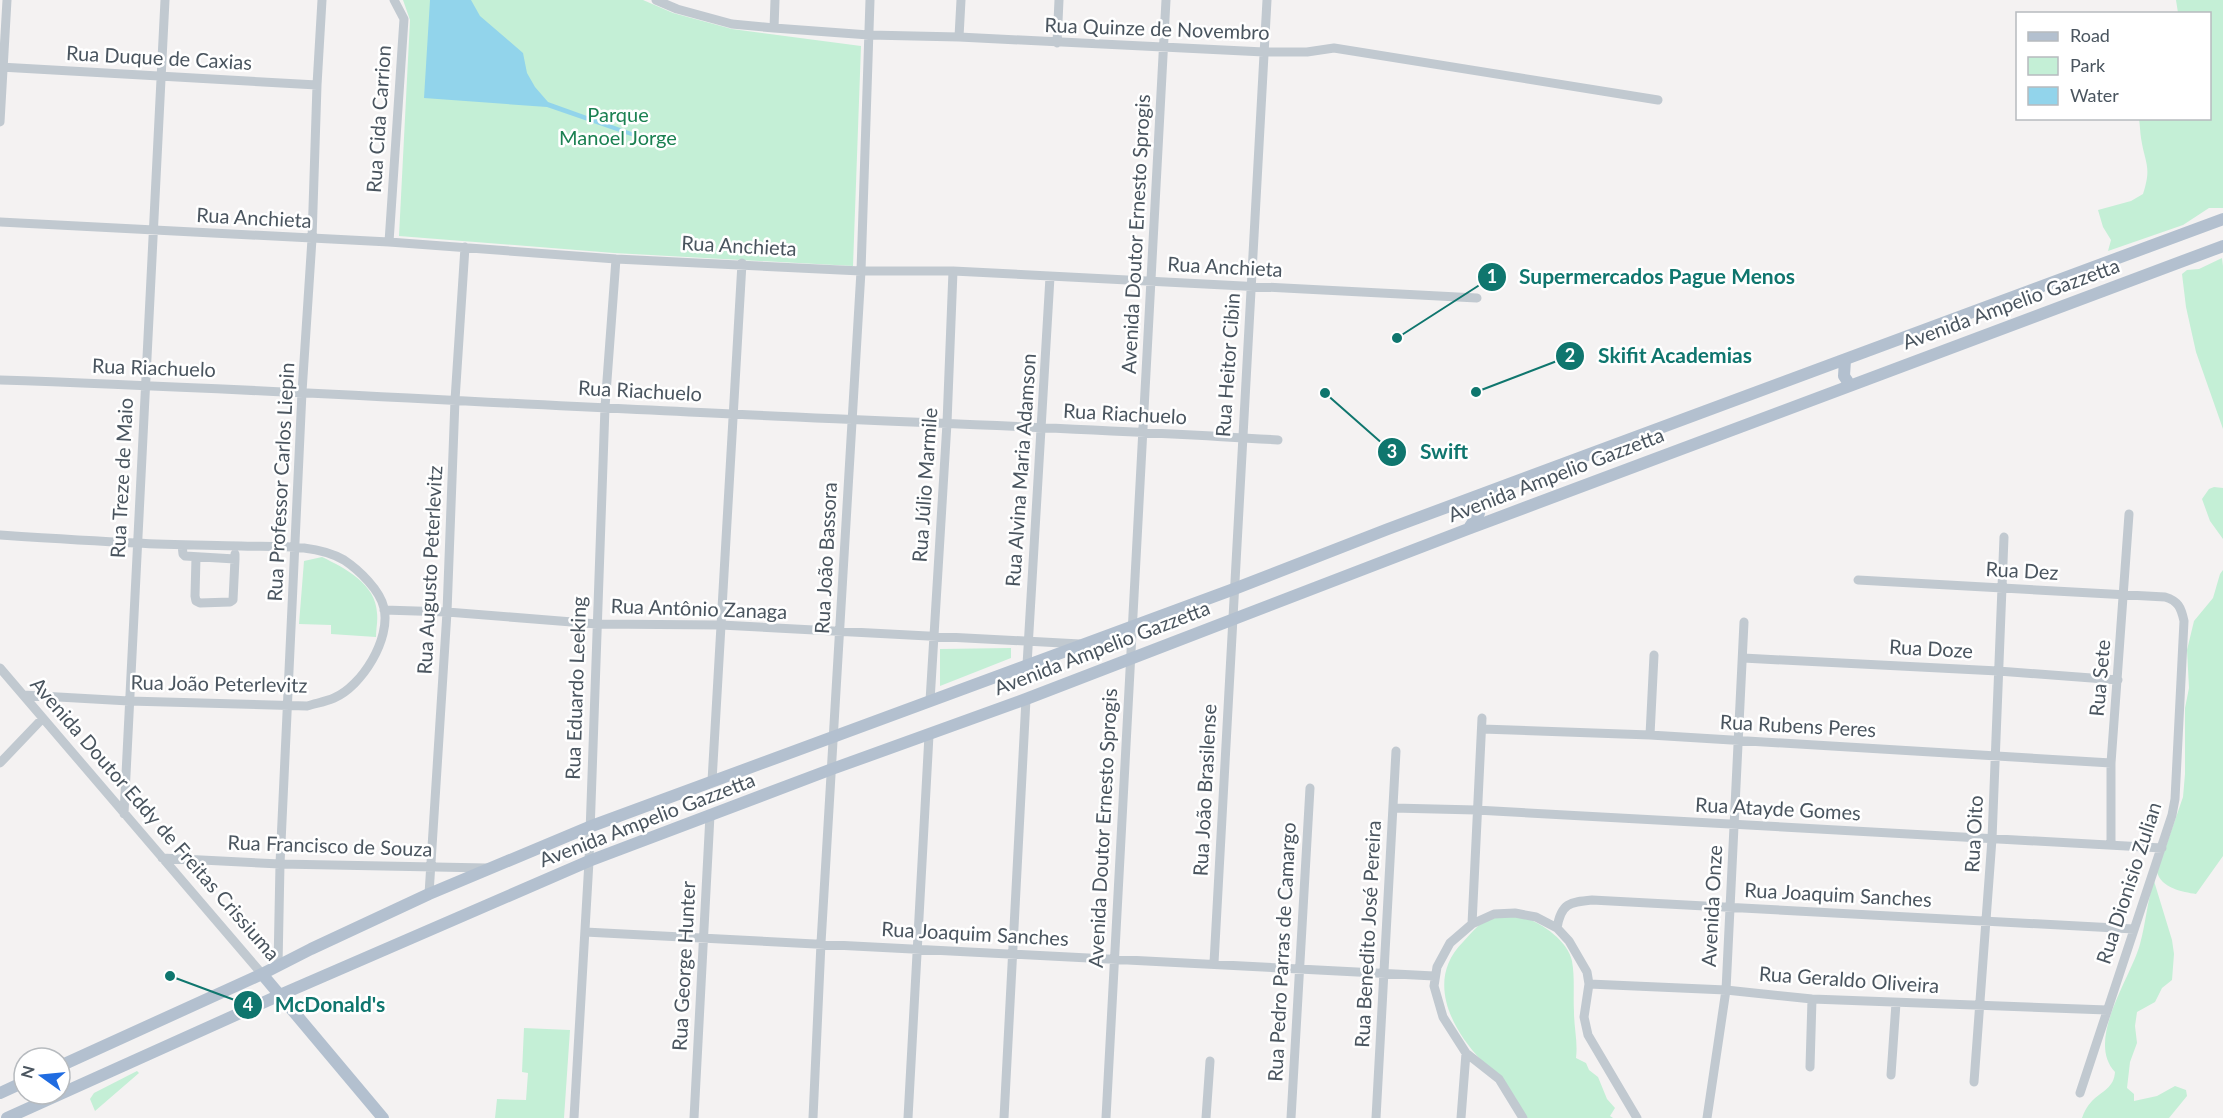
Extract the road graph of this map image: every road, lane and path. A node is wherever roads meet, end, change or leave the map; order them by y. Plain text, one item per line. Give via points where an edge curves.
1 (7, 0) edge
2 (165, 0) edge
3 (322, 0) edge
4 (394, 0) edge
5 (656, 0) edge
6 (775, 0) edge
7 (870, 0) edge
8 (961, 0) edge
9 (1059, 0) edge
10 (1167, 0) edge
11 (1267, 0) edge
12 (678, 5) edge
13 (774, 28) junction
14 (869, 35) junction
15 (959, 37) junction
16 (1057, 43) junction
17 (1164, 47) junction
18 (1264, 52) junction
19 (1, 67) edge
20 (162, 77) junction
21 (317, 84) junction
22 (1658, 99) dead end
23 (0, 122) edge
24 (2223, 219) edge
25 (0, 222) edge
26 (153, 231) junction
27 (312, 239) junction
28 (389, 242) junction
29 (2223, 246) edge
30 (465, 248) junction
31 (616, 259) junction
32 (742, 264) junction
33 (861, 271) junction
34 (953, 272) junction
35 (1050, 277) junction
36 (1152, 282) junction
37 (1252, 286) junction
38 (1477, 298) dead end
39 (1845, 360) junction
40 (0, 380) edge
41 (145, 385) junction
42 (1850, 385) junction
43 (302, 392) junction
44 (455, 400) junction
45 (605, 407) junction
46 (732, 414) junction
47 (850, 419) junction
48 (948, 423) junction
49 (1042, 427) junction
50 (1142, 434) junction
51 (1242, 438) junction
52 (1278, 440) dead end
53 (1481, 495) junction
54 (2129, 514) dead end
55 (1468, 529) junction
56 (0, 535) edge
57 (2004, 537) dead end
58 (137, 543) junction
59 (182, 544) junction
60 (236, 546) junction
61 (296, 547) junction
62 (196, 557) junction
63 (235, 559) junction
64 (1857, 580) dead end
65 (2003, 588) junction
66 (1233, 589) junction
67 (2124, 595) junction
68 (2181, 607) joint
69 (384, 610) junction
70 (447, 612) junction
71 (1232, 619) junction
72 (1744, 622) dead end
73 (597, 624) junction
74 (721, 625) junction
75 (1131, 626) junction
76 (840, 633) junction
77 (933, 636) junction
78 (1028, 642) junction
79 (1084, 645) junction
80 (1654, 655) dead end
81 (1743, 658) junction
82 (1130, 659) junction
83 (1027, 665) junction
84 (0, 668) edge
85 (1998, 671) junction
86 (2118, 680) junction
87 (23, 695) junction
88 (1026, 699) junction
89 (129, 701) junction
90 (930, 701) junction
91 (289, 705) junction
92 (43, 718) junction
93 (1482, 718) dead end
94 (1482, 729) junction
95 (929, 735) junction
96 (1650, 735) junction
97 (834, 736) junction
98 (1739, 740) junction
99 (1396, 751) dead end
100 (1996, 756) junction
101 (0, 763) edge
102 (2111, 763) junction
103 (832, 768) junction
104 (712, 781) junction
105 (1310, 788) dead end
106 (1393, 808) junction
107 (1476, 810) junction
108 (124, 814) junction
109 (710, 816) junction
110 (1734, 825) junction
111 (589, 827) junction
112 (1992, 839) junction
113 (2111, 844) junction
114 (2162, 848) junction
115 (162, 858) junction
116 (589, 861) junction
117 (280, 864) junction
118 (431, 867) junction
119 (496, 868) junction
120 (429, 894) junction
121 (1730, 907) junction
122 (1986, 922) junction
123 (1472, 924) junction
124 (1557, 928) junction
125 (2134, 929) junction
126 (585, 932) junction
127 (704, 938) junction
128 (821, 943) junction
129 (918, 950) junction
130 (1013, 954) junction
131 (1114, 959) junction
132 (1214, 963) junction
133 (278, 966) junction
134 (1299, 968) junction
135 (1384, 972) junction
136 (262, 974) junction
137 (1434, 976) junction
138 (1589, 984) junction
139 (1726, 990) junction
140 (280, 995) junction
141 (1812, 999) junction
142 (1896, 1003) junction
143 (1979, 1006) junction
144 (2107, 1010) junction
145 (1466, 1053) junction
146 (72, 1061) edge
147 (1210, 1061) dead end
148 (1810, 1067) dead end
149 (1891, 1075) dead end
150 (1974, 1082) dead end
151 (72, 1089) edge
152 (2080, 1093) dead end
153 (34, 1106) edge
154 (7, 1118) edge
155 (383, 1118) edge
156 (574, 1118) edge
157 (694, 1118) edge
158 (813, 1118) edge
159 (908, 1118) edge
160 (1004, 1118) edge
161 (1106, 1118) edge
162 (1206, 1118) edge
163 (1291, 1118) edge
164 (1376, 1118) edge
165 (1461, 1118) edge
166 (1523, 1118) edge
167 (1637, 1118) edge
168 (1707, 1118) edge

1 - 19 street
2 - 20 street, Rua Treze de Maio
3 - 21 street, Rua Professor Carlos Liepin
4 - 28 street, Rua Cida Carrion via 404,19
5 - 12 street, Rua Quinze de Novembro
6 - 13 street
7 - 14 street, Rua João Bassora
8 - 15 street
9 - 16 street
10 - 17 street, Avenida Doutor Ernesto Sprogis
11 - 18 street, Rua Heitor Cibin
12 - 13 street, Rua Quinze de Novembro via 732,24
13 - 14 street, Rua Quinze de Novembro
14 - 15 street, Rua Quinze de Novembro
14 - 33 street, Rua João Bassora
15 - 16 street, Rua Quinze de Novembro
16 - 17 street, Rua Quinze de Novembro
17 - 18 street, Rua Quinze de Novembro
17 - 36 street, Avenida Doutor Ernesto Sprogis
18 - 22 street, Rua Quinze de Novembro via 1334,48
18 - 37 street, Rua Heitor Cibin
19 - 20 street, Rua Duque de Caxias
19 - 23 street
20 - 21 street, Rua Duque de Caxias
20 - 26 street, Rua Treze de Maio
21 - 27 street, Rua Professor Carlos Liepin
24 - 39 main road, Avenida Ampelio Gazzetta
25 - 26 street, Rua Anchieta
26 - 27 street, Rua Anchieta
26 - 41 street, Rua Treze de Maio
27 - 28 street, Rua Anchieta
27 - 43 street, Rua Professor Carlos Liepin
28 - 30 street, Rua Anchieta
29 - 42 main road, Avenida Ampelio Gazzetta
30 - 31 street, Rua Anchieta
30 - 44 street, Rua Augusto Peterlevitz
31 - 32 street, Rua Anchieta
31 - 45 street, Rua Eduardo Leeking
32 - 33 street, Rua Anchieta
32 - 46 street
33 - 34 street, Rua Anchieta
33 - 47 street, Rua João Bassora
34 - 35 street, Rua Anchieta
34 - 48 street, Rua Júlio Marmile
35 - 36 street, Rua Anchieta
35 - 49 street, Rua Alvina Maria Adamson
36 - 37 street, Rua Anchieta
36 - 50 street, Avenida Doutor Ernesto Sprogis
37 - 38 street, Rua Anchieta
37 - 51 street, Rua Heitor Cibin
39 - 42 main road via 1844,376
39 - 53 main road, Avenida Ampelio Gazzetta
40 - 41 street, Rua Riachuelo
41 - 43 street, Rua Riachuelo
41 - 58 street, Rua Treze de Maio
42 - 55 main road, Avenida Ampelio Gazzetta
43 - 44 street, Rua Riachuelo
43 - 61 street, Rua Professor Carlos Liepin
44 - 45 street, Rua Riachuelo
44 - 70 street, Rua Augusto Peterlevitz
45 - 46 street, Rua Riachuelo
45 - 73 street, Rua Eduardo Leeking
46 - 47 street, Rua Riachuelo
46 - 74 street
47 - 48 street, Rua Riachuelo
47 - 76 street, Rua João Bassora
48 - 49 street, Rua Riachuelo
48 - 77 street, Rua Júlio Marmile
49 - 50 street, Rua Riachuelo
49 - 78 street, Rua Alvina Maria Adamson
50 - 51 street, Rua Riachuelo
50 - 75 street, Avenida Doutor Ernesto Sprogis
51 - 52 street, Rua Riachuelo
51 - 66 street, Rua Heitor Cibin
53 - 55 main road via 1479,513
53 - 66 main road, Avenida Ampelio Gazzetta
54 - 67 street, Rua Sete
55 - 71 main road, Avenida Ampelio Gazzetta
56 - 58 street
57 - 65 street, Rua Oito
58 - 59 street
58 - 89 street, Rua Treze de Maio
59 - 60 street
59 - 62 street via 183,554
60 - 61 street
60 - 63 street
61 - 69 street via 344,560 377,593
61 - 91 street, Rua Professor Carlos Liepin
62 - 63 street
62 - 63 street via 195,596 200,603 233,600
64 - 65 street, Rua Dez
65 - 67 street, Rua Dez
65 - 85 street, Rua Oito
66 - 71 street, Rua Heitor Cibin
66 - 75 main road, Avenida Ampelio Gazzetta
67 - 68 street, Rua Dez via 2165,597
67 - 86 street, Rua Sete
68 - 114 street, Rua Dionisio Zulian via 2184,621 2175,799
69 - 70 street, Rua Antônio Zanaga
69 - 91 street, Rua João Peterlevitz via 382,637 363,675 335,698 308,706
70 - 73 street, Rua Antônio Zanaga
70 - 118 street, Rua Augusto Peterlevitz
71 - 82 main road, Avenida Ampelio Gazzetta
71 - 132 street, Rua João Brasilense
72 - 81 street, Avenida Onze
73 - 74 street, Rua Antônio Zanaga
73 - 111 street, Rua Eduardo Leeking
74 - 76 street, Rua Antônio Zanaga
74 - 104 street
75 - 79 main road, Avenida Ampelio Gazzetta
75 - 82 street, Avenida Doutor Ernesto Sprogis
76 - 77 street, Rua Antônio Zanaga
76 - 97 street, Rua João Bassora
77 - 78 street, Rua Antônio Zanaga
77 - 90 street, Rua Júlio Marmile
78 - 79 street, Rua Antônio Zanaga
78 - 83 street, Rua Alvina Maria Adamson
79 - 83 main road, Avenida Ampelio Gazzetta
80 - 96 street
81 - 85 street, Rua Doze
81 - 98 street, Avenida Onze
82 - 88 main road, Avenida Ampelio Gazzetta
82 - 131 street, Avenida Doutor Ernesto Sprogis
83 - 90 main road, Avenida Ampelio Gazzetta
84 - 87 street, Avenida Doutor Eddy de Freitas Crissiuma
85 - 86 street, Rua Doze
85 - 100 street, Rua Oito
86 - 102 street, Rua Sete
87 - 89 street, Rua João Peterlevitz
87 - 92 street, Avenida Doutor Eddy de Freitas Crissiuma
88 - 95 main road, Avenida Ampelio Gazzetta
88 - 130 street
89 - 91 street, Rua João Peterlevitz
89 - 108 street, Rua Treze de Maio
90 - 97 main road, Avenida Ampelio Gazzetta
91 - 117 street, Rua Professor Carlos Liepin
92 - 101 street
92 - 108 street, Avenida Doutor Eddy de Freitas Crissiuma
93 - 94 street
94 - 96 street, Rua Rubens Peres
94 - 107 street
95 - 103 main road, Avenida Ampelio Gazzetta
95 - 129 street
96 - 98 street, Rua Rubens Peres
97 - 103 street, Rua João Bassora
97 - 104 main road, Avenida Ampelio Gazzetta
98 - 100 street, Rua Rubens Peres
98 - 110 street, Avenida Onze
99 - 106 street, Rua Benedito José Pereira
100 - 102 street, Rua Rubens Peres
100 - 112 street, Rua Oito
102 - 113 street, Rua Sete
103 - 109 main road, Avenida Ampelio Gazzetta
103 - 128 street, Rua João Bassora
104 - 111 main road, Avenida Ampelio Gazzetta
105 - 134 street, Rua Pedro Parras de Camargo
106 - 107 street, Rua Atayde Gomes
106 - 135 street, Rua Benedito José Pereira
107 - 110 street, Rua Atayde Gomes
107 - 123 street
108 - 115 street, Avenida Doutor Eddy de Freitas Crissiuma
109 - 116 main road, Avenida Ampelio Gazzetta
109 - 127 street, Rua George Hunter
110 - 112 street, Rua Atayde Gomes
110 - 121 street, Avenida Onze
111 - 116 street, Rua Eduardo Leeking
111 - 119 main road, Avenida Ampelio Gazzetta
112 - 113 street, Rua Atayde Gomes
112 - 122 street, Rua Oito
113 - 114 street, Rua Atayde Gomes
114 - 125 street, Rua Dionisio Zulian
115 - 117 street, Rua Francisco de Souza
115 - 136 street, Avenida Doutor Eddy de Freitas Crissiuma
116 - 126 street, Rua Eduardo Leeking
116 - 140 main road, Avenida Ampelio Gazzetta
117 - 118 street, Rua Francisco de Souza
117 - 133 street, Rua Professor Carlos Liepin
118 - 119 street, Rua Francisco de Souza
118 - 120 street, Rua Augusto Peterlevitz
119 - 120 main road, Avenida Ampelio Gazzetta
120 - 133 main road, Avenida Ampelio Gazzetta
121 - 122 street, Rua Joaquim Sanches
121 - 124 street, Rua Joaquim Sanches via 1592,900 1566,905
121 - 139 street, Avenida Onze
122 - 125 street, Rua Joaquim Sanches
122 - 143 street, Rua Oito
123 - 124 street via 1494,914 1515,913 1536,917
123 - 137 street via 1450,943
124 - 138 street via 1581,960
125 - 144 street, Rua Dionisio Zulian
126 - 127 street, Rua Joaquim Sanches
126 - 156 street, Rua Eduardo Leeking
127 - 128 street, Rua Joaquim Sanches
127 - 157 street, Rua George Hunter
128 - 129 street, Rua Joaquim Sanches
128 - 158 street, Rua João Bassora
129 - 130 street, Rua Joaquim Sanches
129 - 159 street
130 - 131 street, Rua Joaquim Sanches
130 - 160 street
131 - 132 street, Rua Joaquim Sanches
131 - 161 street, Avenida Doutor Ernesto Sprogis
132 - 134 street, Rua Joaquim Sanches
133 - 136 main road, Avenida Ampelio Gazzetta
134 - 135 street, Rua Joaquim Sanches
134 - 163 street, Rua Pedro Parras de Camargo
135 - 137 street, Rua Joaquim Sanches
135 - 164 street, Rua Benedito José Pereira
136 - 140 main road, Avenida Doutor Eddy de Freitas Crissiuma
136 - 146 main road, Avenida Ampelio Gazzetta
137 - 145 street via 1443,1017
138 - 139 street, Rua Geraldo Oliveira
138 - 167 street via 1584,1017 1588,1035
139 - 141 street, Rua Geraldo Oliveira
139 - 168 street, Avenida Onze
140 - 151 main road, Avenida Ampelio Gazzetta
140 - 155 main road, Avenida Doutor Eddy de Freitas Crissiuma
141 - 142 street, Rua Geraldo Oliveira
141 - 148 street
142 - 143 street, Rua Geraldo Oliveira
142 - 149 street
143 - 144 street, Rua Geraldo Oliveira
143 - 150 street, Rua Oito
144 - 152 street, Rua Dionisio Zulian
145 - 165 street
145 - 166 street via 1499,1079
147 - 162 street
153 - 154 main road, Avenida Ampelio Gazzetta

